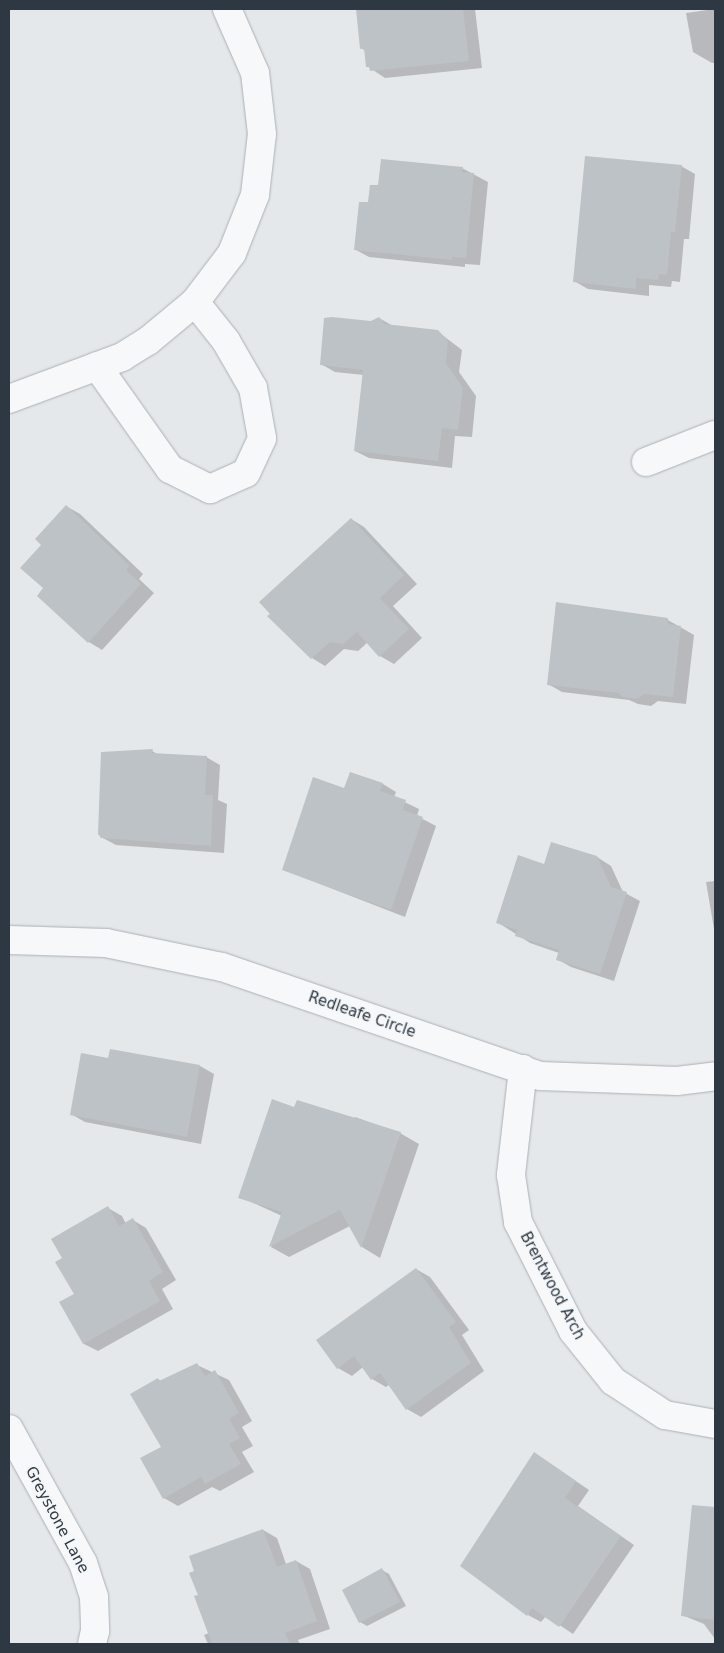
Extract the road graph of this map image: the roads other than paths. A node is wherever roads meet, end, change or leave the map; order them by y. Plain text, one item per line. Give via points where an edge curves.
1 (227, 9) edge
2 (195, 302) junction
3 (97, 366) junction
4 (9, 399) edge
5 (715, 435) edge
6 (646, 462) dead end
7 (9, 940) edge
8 (523, 1070) junction
9 (715, 1076) edge
10 (715, 1424) edge
11 (9, 1429) edge
12 (92, 1644) edge

1 - 2 street via 255,72 262,134 255,195 242,228 232,253
2 - 3 street via 148,341
2 - 3 street via 226,341 253,388 262,438 246,473 210,489 170,469
3 - 4 street
5 - 6 street
7 - 8 street, Redleafe Circle via 106,943 222,967
8 - 9 street, Redleafe Circle via 540,1076 677,1081
8 - 10 street, Brentwood Arch via 511,1175 518,1222 573,1331 613,1381 665,1415
11 - 12 street, Greystone Lane via 83,1563 94,1597

